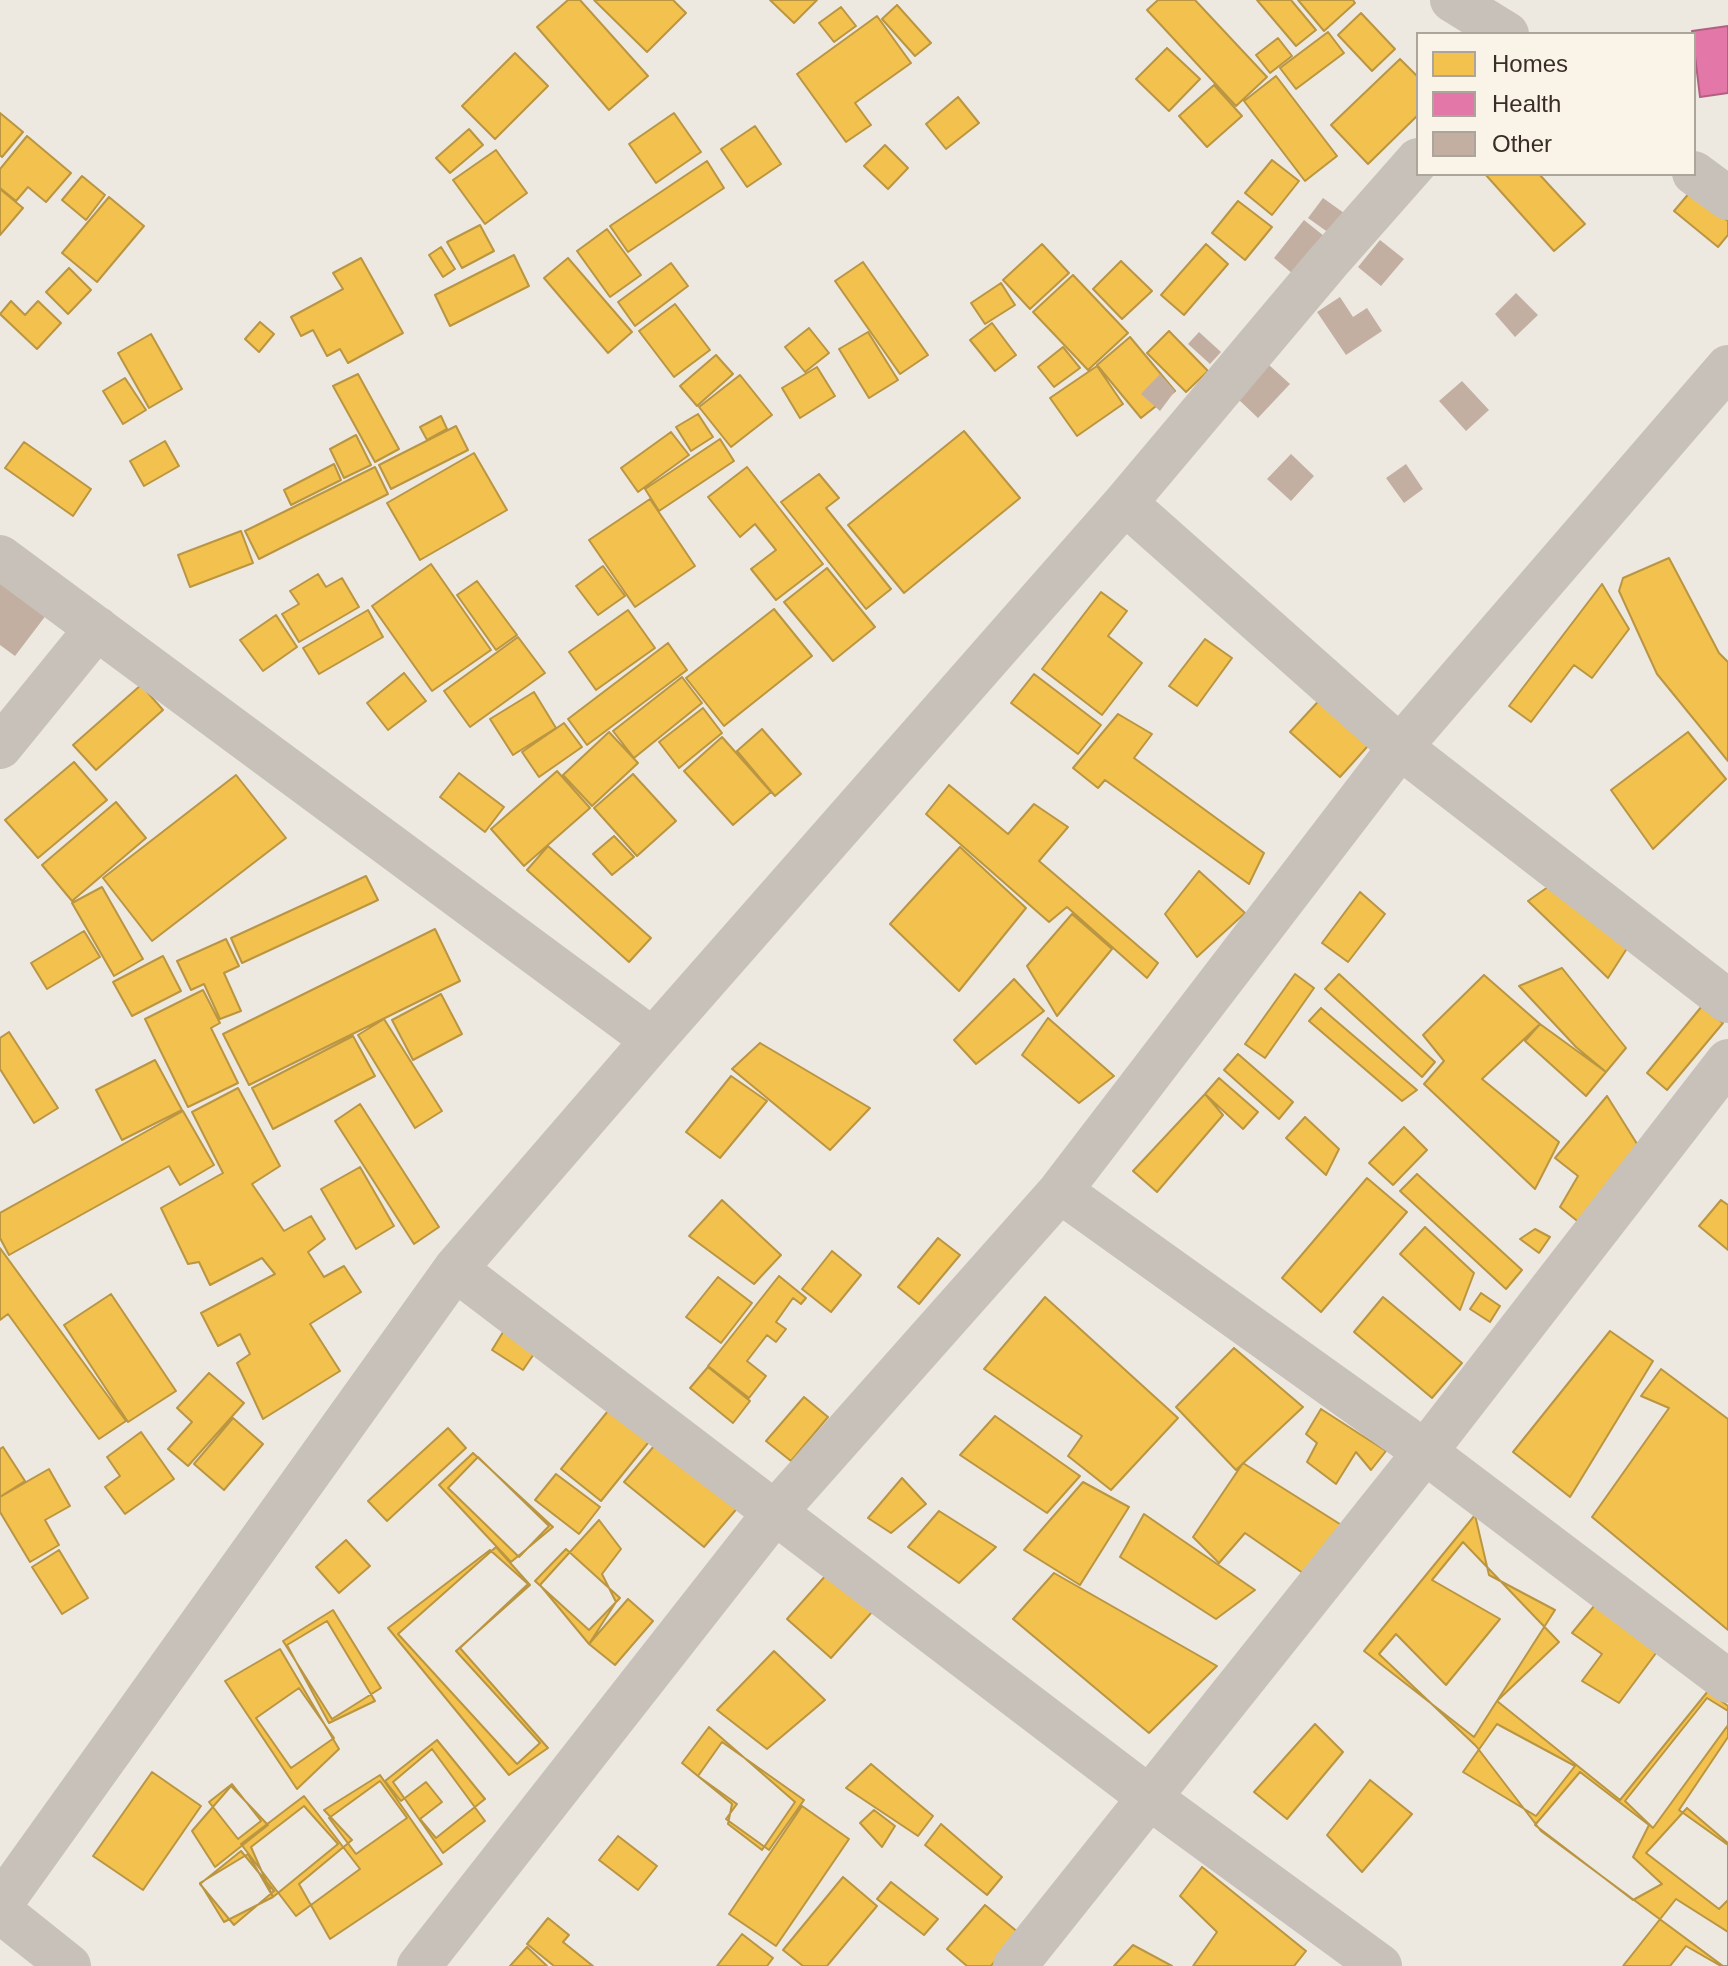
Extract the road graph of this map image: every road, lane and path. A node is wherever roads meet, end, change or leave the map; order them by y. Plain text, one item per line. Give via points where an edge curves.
1 (1452, 0) edge
2 (1504, 32) edge
3 (1416, 162) edge
4 (1696, 174) edge
5 (1728, 198) edge
6 (1728, 367) edge
7 (1125, 503) junction
8 (0, 557) edge
9 (97, 628) junction
10 (0, 747) edge
11 (1400, 747) junction
12 (1728, 1001) edge
13 (653, 1040) junction
14 (1728, 1061) edge
15 (1060, 1191) junction
16 (455, 1269) junction
17 (1425, 1452) junction
18 (776, 1511) junction
19 (1728, 1681) edge
20 (1150, 1798) junction
21 (0, 1905) edge
22 (0, 1911) edge
23 (69, 1966) edge
24 (419, 1966) edge
25 (1015, 1966) edge
26 (1380, 1966) edge

1 - 2 street
3 - 7 street
4 - 5 street
6 - 11 street
7 - 11 street
7 - 13 street
8 - 9 street
9 - 10 street
9 - 13 street
11 - 12 street
11 - 15 street
13 - 16 street
14 - 17 street
15 - 17 street
15 - 18 street
16 - 18 street
16 - 21 street
17 - 19 street
17 - 20 street
18 - 20 street
18 - 24 street
20 - 25 street
20 - 26 street
22 - 23 street

